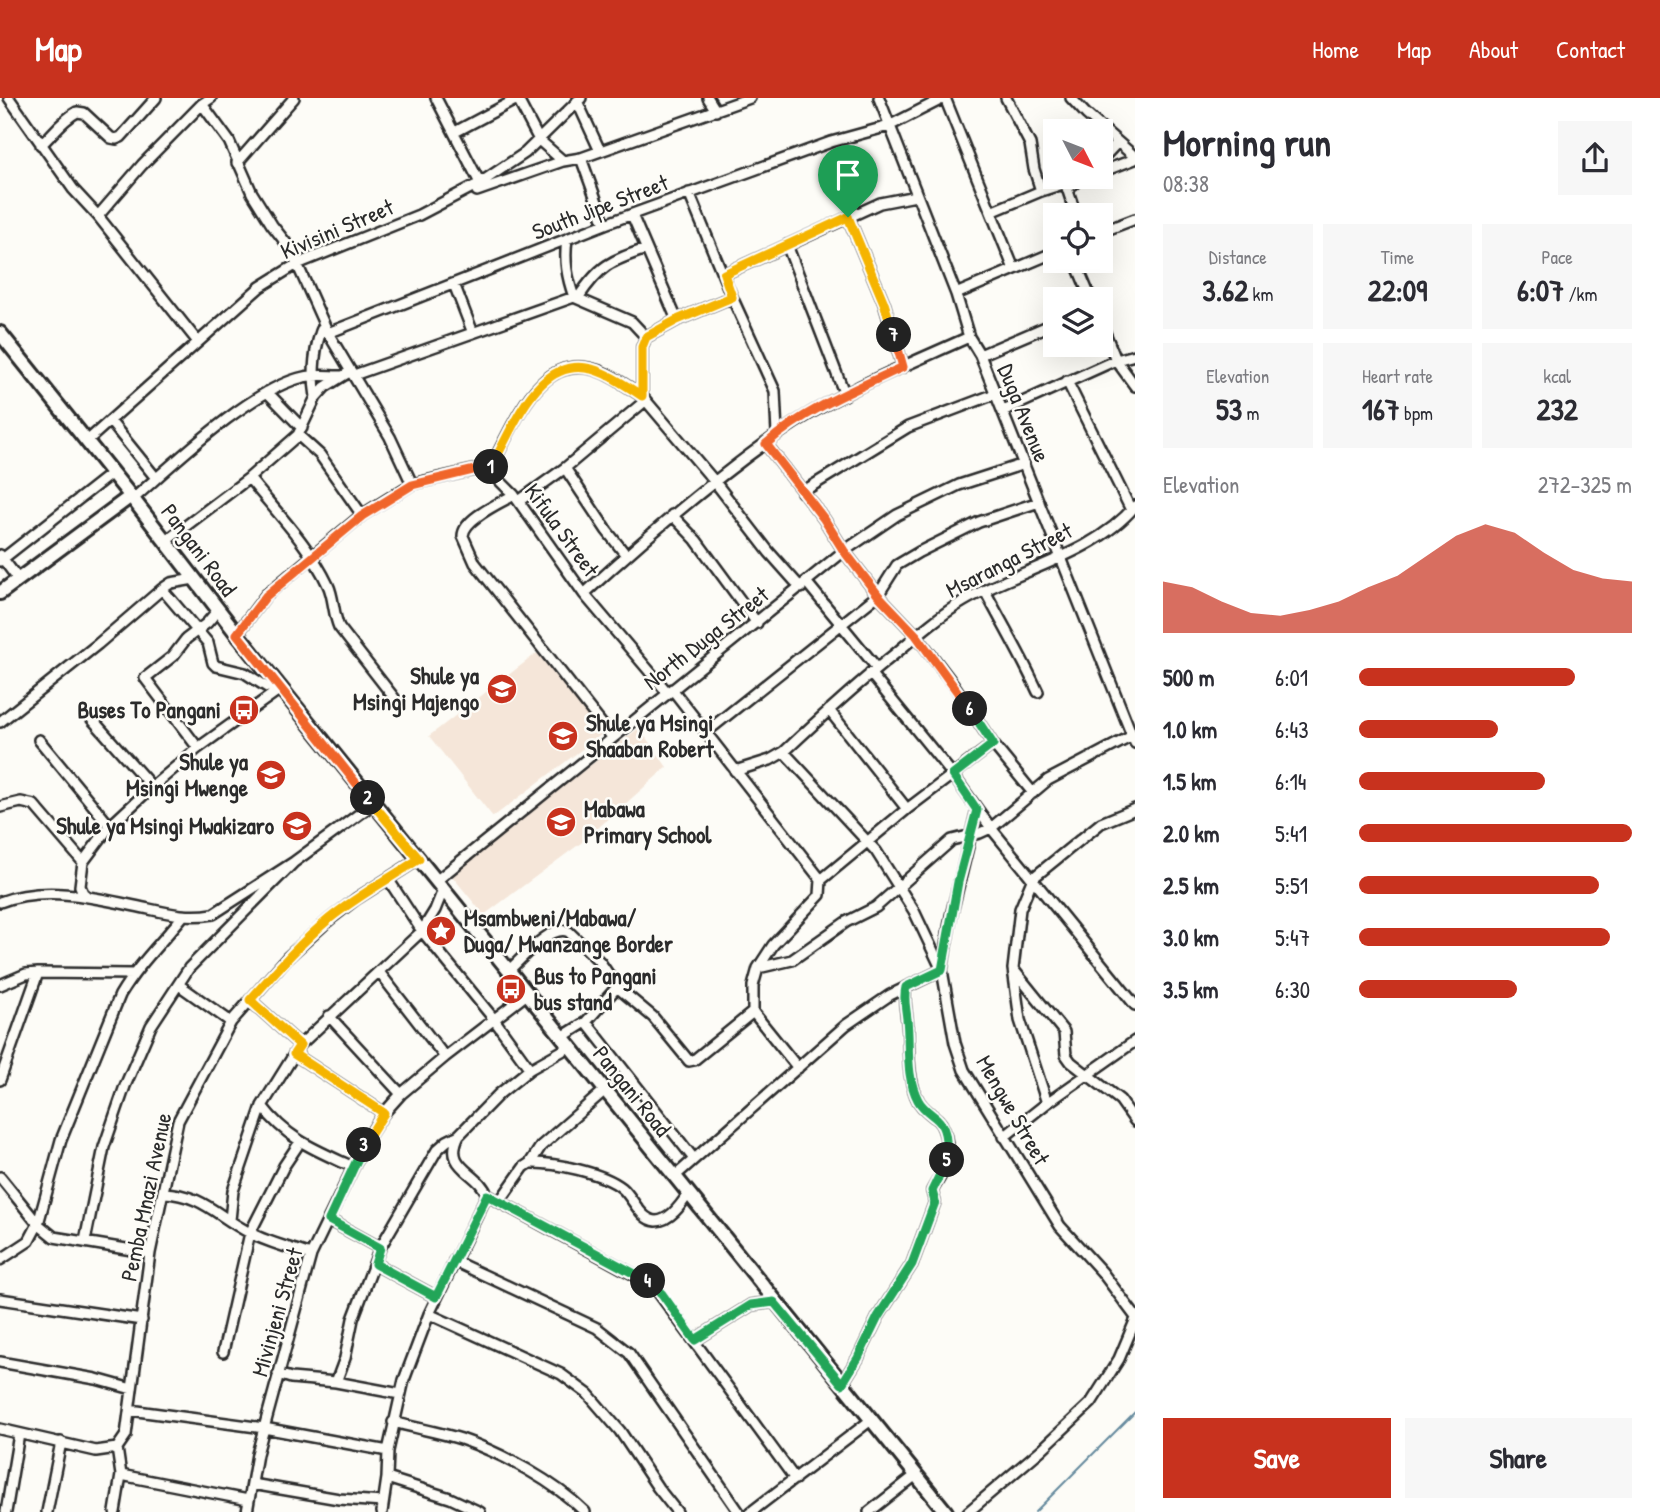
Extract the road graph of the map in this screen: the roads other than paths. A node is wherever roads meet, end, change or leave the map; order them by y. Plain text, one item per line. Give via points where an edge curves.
1 (9, 98) edge
2 (156, 98) edge
3 (211, 98) edge
4 (294, 98) edge
5 (436, 98) edge
6 (517, 98) edge
7 (708, 98) edge
8 (750, 98) edge
9 (879, 98) edge
10 (945, 98) edge
11 (1006, 98) edge
12 (1072, 98) edge
13 (579, 100) edge
14 (202, 104) junction
15 (716, 111) junction
16 (889, 126) junction
17 (455, 132) junction
18 (539, 141) junction
19 (1118, 142) junction
20 (41, 145) junction
21 (1113, 147) edge
22 (600, 151) junction
23 (581, 158) junction
24 (1135, 158) edge
25 (563, 161) junction
26 (237, 163) junction
27 (1113, 167) edge
28 (480, 183) junction
29 (1047, 189) edge
30 (1041, 191) junction
31 (689, 193) junction
32 (916, 195) junction
33 (446, 203) junction
34 (991, 212) junction
35 (632, 215) junction
36 (98, 216) junction
37 (848, 217) junction
38 (1135, 219) edge
39 (605, 224) junction
40 (1113, 227) edge
41 (567, 239) junction
42 (787, 245) junction
43 (646, 250) junction
44 (1043, 257) edge
45 (298, 264) junction
46 (1014, 269) junction
47 (724, 274) junction
48 (454, 284) junction
49 (956, 294) junction
50 (732, 297) junction
51 (576, 298) junction
52 (677, 320) junction
53 (326, 328) junction
54 (1043, 328) edge
55 (0, 333) edge
56 (473, 333) junction
57 (646, 337) junction
58 (969, 337) junction
59 (198, 342) junction
60 (1113, 353) edge
61 (980, 355) junction
62 (1135, 355) edge
63 (1116, 360) junction
64 (903, 367) junction
65 (353, 373) junction
66 (314, 375) junction
67 (342, 376) junction
68 (1067, 381) junction
69 (1135, 386) edge
70 (267, 391) junction
71 (995, 394) junction
72 (845, 395) junction
73 (316, 397) junction
74 (644, 398) junction
75 (1003, 411) junction
76 (110, 421) junction
77 (300, 432) junction
78 (777, 434) junction
79 (87, 441) junction
80 (766, 444) junction
81 (1024, 464) junction
82 (565, 468) junction
83 (489, 470) junction
84 (112, 472) junction
85 (156, 478) junction
86 (249, 478) junction
87 (715, 482) junction
88 (412, 485) junction
89 (802, 492) junction
90 (132, 498) junction
91 (517, 498) junction
92 (1039, 502) junction
93 (1133, 508) edge
94 (672, 515) junction
95 (362, 516) junction
96 (166, 541) junction
97 (844, 551) junction
98 (626, 555) junction
99 (1062, 557) junction
100 (312, 558) junction
101 (2, 559) edge
102 (16, 575) junction
103 (194, 579) junction
104 (804, 585) junction
105 (162, 589) junction
106 (985, 591) junction
107 (0, 593) edge
108 (584, 594) junction
109 (878, 595) junction
110 (218, 610) junction
111 (757, 623) junction
112 (841, 625) junction
113 (196, 631) junction
114 (237, 634) junction
115 (916, 635) junction
116 (874, 670) junction
117 (280, 689) junction
118 (669, 691) junction
119 (1038, 692) dead end
120 (395, 699) dead end
121 (829, 710) junction
122 (92, 718) dead end
123 (0, 722) edge
124 (705, 733) junction
125 (612, 737) junction
126 (1134, 739) edge
127 (39, 740) dead end
128 (993, 744) junction
129 (198, 748) junction
130 (784, 752) junction
131 (735, 771) junction
132 (953, 775) junction
133 (152, 787) junction
134 (1033, 793) junction
135 (373, 804) junction
136 (0, 807) edge
137 (907, 809) junction
138 (1135, 809) edge
139 (977, 810) junction
140 (110, 827) junction
141 (991, 828) junction
142 (971, 834) junction
143 (868, 841) junction
144 (419, 859) junction
145 (83, 862) junction
146 (295, 862) junction
147 (1033, 878) junction
148 (388, 879) junction
149 (821, 880) junction
150 (440, 886) junction
151 (900, 887) junction
152 (89, 897) junction
153 (0, 902) edge
154 (183, 916) junction
155 (422, 931) junction
156 (758, 968) junction
157 (1013, 969) junction
158 (942, 970) junction
159 (508, 971) junction
160 (379, 972) junction
161 (38, 973) junction
162 (132, 974) junction
163 (0, 985) edge
164 (179, 985) junction
165 (617, 987) junction
166 (906, 987) junction
167 (527, 994) junction
168 (250, 1000) junction
169 (1135, 1005) edge
170 (753, 1012) junction
171 (329, 1016) junction
172 (493, 1018) junction
173 (231, 1022) junction
174 (586, 1022) junction
175 (1135, 1041) edge
176 (565, 1042) junction
177 (300, 1045) junction
178 (294, 1054) junction
179 (444, 1056) junction
180 (2, 1063) edge
181 (798, 1068) junction
182 (530, 1069) junction
183 (1087, 1075) junction
184 (0, 1080) edge
185 (605, 1090) junction
186 (401, 1094) junction
187 (1047, 1103) junction
188 (262, 1106) junction
189 (384, 1113) junction
190 (1135, 1121) edge
191 (459, 1135) junction
192 (1004, 1137) junction
193 (300, 1142) junction
194 (694, 1159) junction
195 (530, 1163) junction
196 (354, 1167) junction
197 (0, 1177) edge
198 (674, 1177) junction
199 (163, 1193) junction
200 (688, 1194) junction
201 (487, 1195) junction
202 (499, 1200) junction
203 (230, 1220) junction
204 (329, 1220) junction
205 (38, 1224) junction
206 (250, 1233) junction
207 (85, 1241) junction
208 (380, 1248) junction
209 (150, 1253) junction
210 (311, 1255) junction
211 (0, 1260) edge
212 (454, 1261) junction
213 (375, 1264) junction
214 (436, 1297) junction
215 (0, 1299) edge
216 (774, 1302) junction
217 (429, 1314) junction
218 (1135, 1319) edge
219 (142, 1320) junction
220 (695, 1340) junction
221 (223, 1352) dead end
222 (0, 1362) edge
223 (278, 1374) junction
224 (336, 1382) junction
225 (842, 1384) junction
226 (132, 1389) junction
227 (400, 1394) junction
228 (130, 1410) junction
229 (871, 1420) junction
230 (393, 1422) junction
231 (0, 1429) edge
232 (264, 1429) junction
233 (19, 1434) junction
234 (61, 1442) junction
235 (117, 1448) junction
236 (388, 1451) junction
237 (121, 1475) junction
238 (916, 1475) junction
239 (387, 1478) junction
240 (795, 1479) junction
241 (252, 1484) junction
242 (248, 1500) junction
243 (382, 1507) edge
244 (6, 1512) edge
245 (47, 1512) edge
246 (115, 1512) edge
247 (247, 1512) edge
248 (480, 1512) edge
249 (586, 1512) edge
250 (677, 1512) edge
251 (739, 1512) edge
252 (751, 1512) edge
253 (869, 1512) edge
254 (946, 1512) edge
255 (968, 1512) edge

1 - 20 street
2 - 20 street via 121,137 111,138 77,112
3 - 14 street
4 - 26 street
5 - 17 street
6 - 17 street
6 - 18 street
7 - 15 street
8 - 15 street
9 - 16 street, Duga Avenue
10 - 16 street, South Jipe Street
10 - 34 street
11 - 30 street via 1030,144
12 - 19 street
13 - 18 street, Kivisini Street
13 - 22 street
14 - 26 street via 229,141
14 - 36 street
15 - 22 street
16 - 31 street, South Jipe Street
16 - 32 street, Duga Avenue
17 - 28 street
18 - 25 street
18 - 28 street, Kivisini Street
19 - 21 street
19 - 24 street
20 - 36 street
22 - 23 street
23 - 25 street
23 - 39 street
24 - 27 street
25 - 33 street
26 - 45 street
28 - 33 street, Kivisini Street
29 - 30 street
30 - 34 street
31 - 35 street, South Jipe Street
31 - 47 street
32 - 37 street
32 - 49 street, Duga Avenue
33 - 45 street, Kivisini Street
34 - 46 street
35 - 39 street, South Jipe Street
35 - 43 street
36 - 59 street
37 - 42 street
37 - 64 street via 884,303
38 - 40 street
39 - 41 street, South Jipe Street
41 - 48 street, South Jipe Street
41 - 51 street via 566,273
42 - 47 street
42 - 72 street
43 - 51 street via 603,267
43 - 52 street
44 - 46 street
45 - 53 street
45 - 59 street, Kivisini Street via 260,287
46 - 49 street
47 - 50 street
48 - 53 street, South Jipe Street
48 - 56 street
49 - 58 street, Duga Avenue
50 - 52 street
50 - 78 street via 775,391
51 - 56 street
51 - 57 street via 632,322
52 - 57 street
53 - 65 street
53 - 66 street via 319,335
54 - 61 street
55 - 79 main road, Pangani Road
56 - 65 street
57 - 74 street via 642,347
58 - 61 street, Duga Avenue
58 - 64 street
59 - 76 street, Kivisini Street
60 - 63 street
61 - 71 street, Duga Avenue
62 - 63 street
63 - 68 street
63 - 69 street
64 - 72 street
65 - 67 street
65 - 88 street
66 - 67 street
66 - 70 street
66 - 73 street
67 - 73 street
68 - 75 street
68 - 93 street
70 - 77 street
70 - 85 street
71 - 75 street, Duga Avenue
71 - 89 street via 908,428
72 - 78 street
73 - 77 street
74 - 82 street
74 - 83 street via 604,373 584,368 567,368 547,377 530,396
74 - 87 street
75 - 81 street, Duga Avenue
76 - 79 street, Kivisini Street
76 - 85 street
77 - 86 street
77 - 95 street
78 - 80 street
79 - 84 main road, Pangani Road
80 - 87 street
80 - 89 street
81 - 92 street, Duga Avenue
81 - 97 street, North Duga Street via 959,485 897,515
82 - 91 street
82 - 98 street
83 - 88 street
83 - 91 street, Kifula Street
84 - 90 main road, Pangani Road
84 - 101 street
85 - 90 street
86 - 96 street
86 - 100 street
87 - 94 street
87 - 104 street via 769,552
88 - 95 street
89 - 97 street
90 - 96 main road, Pangani Road
90 - 102 main road
91 - 108 street, Kifula Street
91 - 125 street via 480,515 463,536 475,563
92 - 99 street, Duga Avenue
92 - 109 street via 979,522 919,552 897,565
93 - 99 street, Msaranga Street
94 - 98 street
94 - 111 street
95 - 100 street
96 - 103 main road, Pangani Road
97 - 104 street, North Duga Street
97 - 109 street
98 - 108 street
99 - 106 street, Msaranga Street
99 - 126 street, Duga Avenue
100 - 114 street via 266,596
100 - 120 street via 330,588 339,627
101 - 102 street
102 - 107 main road
103 - 105 street
103 - 110 main road, Pangani Road
104 - 111 street, North Duga Street
104 - 112 street
105 - 113 street
105 - 123 street
106 - 115 street, Msaranga Street
106 - 119 street
108 - 118 street, Kifula Street
109 - 112 street
109 - 115 street
110 - 113 street
110 - 114 main road, Pangani Road
111 - 118 street, North Duga Street
112 - 116 street
112 - 124 street
113 - 117 street via 208,643 216,666
113 - 129 street via 145,678
114 - 117 main road, Pangani Road
115 - 116 street, Msaranga Street
115 - 128 street
116 - 121 street, Msaranga Street
116 - 132 street
117 - 129 street
117 - 135 main road, Pangani Road
118 - 124 street, Kifula Street
118 - 125 street, North Duga Street
121 - 130 street, Msaranga Street
121 - 137 street
122 - 133 street
124 - 131 street, Kifula Street
125 - 150 street, North Duga Street
126 - 134 street via 1058,773
127 - 140 street
128 - 132 street
128 - 134 street
129 - 133 street
130 - 131 street, Msaranga Street
130 - 143 street
131 - 149 street, Kifula Street
132 - 137 street
132 - 139 street
133 - 140 street
134 - 141 street
135 - 144 main road, Pangani Road
135 - 146 street
136 - 145 street via 21,802 34,805
137 - 143 street
138 - 147 street via 1101,823
139 - 141 street
139 - 142 street, Mengwe Street
140 - 145 street
141 - 142 street
141 - 147 street
142 - 151 street via 938,850
142 - 158 street, Mengwe Street
143 - 149 street
143 - 151 street
144 - 148 street, Pemba Mnazi Avenue
144 - 150 main road, Pangani Road
145 - 152 street via 80,886
146 - 154 street via 213,914
146 - 164 street via 189,968
147 - 157 street via 1020,909
147 - 169 street
148 - 155 street
148 - 168 street, Pemba Mnazi Avenue via 329,920
149 - 156 street via 820,895
150 - 155 street via 435,910
150 - 159 main road, Pangani Road
151 - 156 street via 792,960
151 - 158 street
152 - 153 street via 57,893
152 - 154 street
154 - 162 street
155 - 160 street
155 - 172 street
156 - 170 street
157 - 183 street via 1065,1032 1066,1055
157 - 187 street via 1020,1020
158 - 166 street
158 - 192 street, Mengwe Street via 964,1070
159 - 165 street via 544,938 563,929 600,962
159 - 167 main road, Pangani Road
160 - 171 street
160 - 179 street
161 - 162 street
161 - 163 street
161 - 180 street
162 - 205 street via 107,1023 61,1140
164 - 173 street
164 - 207 street via 151,1026 125,1086 104,1147
165 - 170 street via 653,1017 688,1060 694,1060
165 - 174 street
166 - 181 street via 869,1009
166 - 225 street via 911,1078 922,1107 944,1129 946,1166 932,1191 935,1202 912,1264
167 - 172 street, Mivinjeni Street
167 - 176 main road, Pangani Road
168 - 173 street, Pemba Mnazi Avenue
168 - 177 street
170 - 181 street
171 - 177 street
171 - 186 street
172 - 179 street, Mivinjeni Street
172 - 182 street
173 - 199 street, Pemba Mnazi Avenue via 178,1121
174 - 176 street
174 - 194 street
175 - 183 street
176 - 182 street
176 - 185 main road, Pangani Road
177 - 178 street
178 - 188 street
178 - 189 street
179 - 186 street, Mivinjeni Street
180 - 184 street
181 - 194 street
182 - 191 street
183 - 187 street
183 - 190 street via 1120,1100
185 - 195 street via 541,1146
185 - 198 main road, Pangani Road
186 - 189 street, Mivinjeni Street
187 - 192 street
188 - 193 street via 276,1125
188 - 203 street via 233,1191
189 - 196 street, Mivinjeni Street
191 - 201 street via 456,1159
191 - 208 street via 437,1150
192 - 218 street, Mengwe Street via 1060,1226 1102,1272
193 - 196 street
193 - 206 street
194 - 198 street
195 - 200 street via 556,1163 612,1181 653,1221 674,1212
195 - 202 street
196 - 204 street, Mivinjeni Street
197 - 205 street
198 - 200 main road, Pangani Road
199 - 203 street via 182,1194
199 - 209 street, Pemba Mnazi Avenue
200 - 216 main road, Pangani Road
201 - 202 street
201 - 212 street
202 - 220 street via 653,1284
203 - 206 street
204 - 208 street
204 - 210 street, Mivinjeni Street
205 - 207 street via 54,1237
205 - 211 street via 29,1241
206 - 210 street
206 - 221 street
207 - 209 street
208 - 213 street
209 - 219 street, Pemba Mnazi Avenue
210 - 223 street, Mivinjeni Street
212 - 214 street
212 - 251 street via 597,1328 629,1353
213 - 214 street
213 - 224 street via 353,1319
214 - 217 street
215 - 219 street
216 - 220 street via 751,1305
216 - 225 main road, Pangani Road
217 - 227 street
217 - 250 street via 561,1374 588,1394
218 - 255 street via 1119,1359 1091,1403
219 - 226 street, Pemba Mnazi Avenue
220 - 240 street
222 - 226 street
223 - 224 street
223 - 232 street, Mivinjeni Street
224 - 227 street
225 - 229 main road, Pangani Road
226 - 228 street, Pemba Mnazi Avenue
227 - 230 street
228 - 232 street
228 - 235 street, Pemba Mnazi Avenue via 126,1435
229 - 238 main road, Pangani Road
229 - 240 street
230 - 236 street
230 - 249 street via 487,1450 542,1478
231 - 233 street
232 - 236 street
232 - 241 street, Mivinjeni Street
233 - 234 street
233 - 244 street
234 - 235 street via 96,1451
234 - 245 street
235 - 237 street, Pemba Mnazi Avenue
236 - 239 street
237 - 242 street
237 - 246 street, Pemba Mnazi Avenue
238 - 253 street
238 - 254 main road, Pangani Road
239 - 243 street
239 - 248 street
240 - 252 street
241 - 242 street, Mivinjeni Street
241 - 243 street
242 - 247 street, Mivinjeni Street

